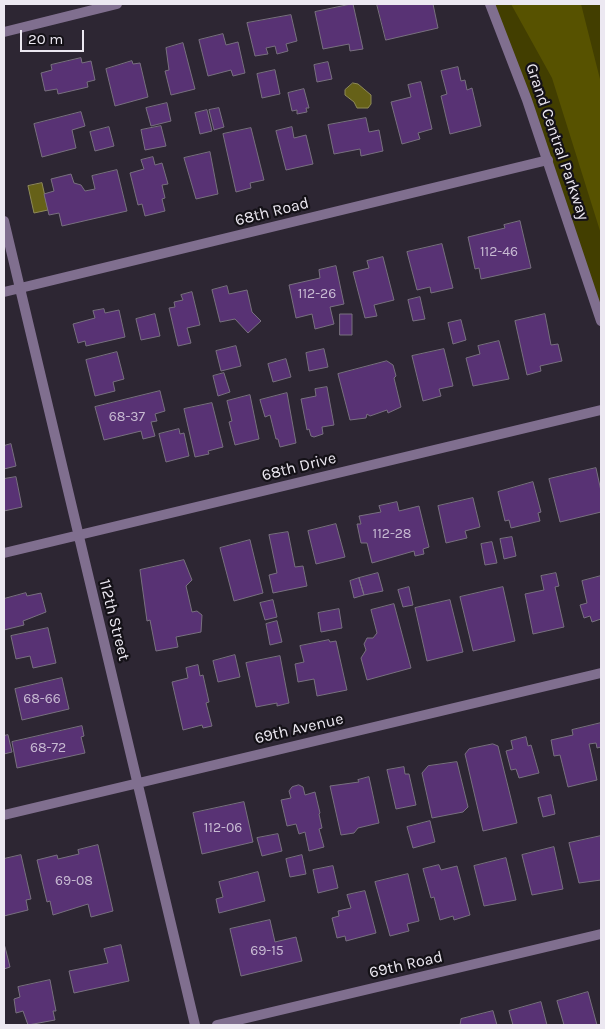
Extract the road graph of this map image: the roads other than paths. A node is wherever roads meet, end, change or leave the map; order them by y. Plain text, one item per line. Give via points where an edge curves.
1 (117, 4) edge
2 (490, 4) edge
3 (4, 32) edge
4 (548, 160) junction
5 (4, 221) edge
6 (20, 288) junction
7 (4, 292) edge
8 (601, 321) edge
9 (601, 410) edge
10 (78, 535) junction
11 (4, 553) edge
12 (601, 673) edge
13 (137, 783) junction
14 (4, 815) edge
15 (601, 934) edge
16 (195, 1025) edge
17 (217, 1025) edge

1 - 3 street
2 - 4 street, Grand Central Parkway
4 - 6 street, 68th Road
4 - 8 street, Grand Central Parkway
5 - 6 street, 112th Street
6 - 7 street, 68th Road
6 - 10 street, 112th Street
9 - 10 street, 68th Drive
10 - 11 street, 68th Drive
10 - 13 street, 112th Street
12 - 13 street, 69th Avenue
13 - 14 street, 69th Avenue
13 - 16 street, 112th Street
15 - 17 street, 69th Road

